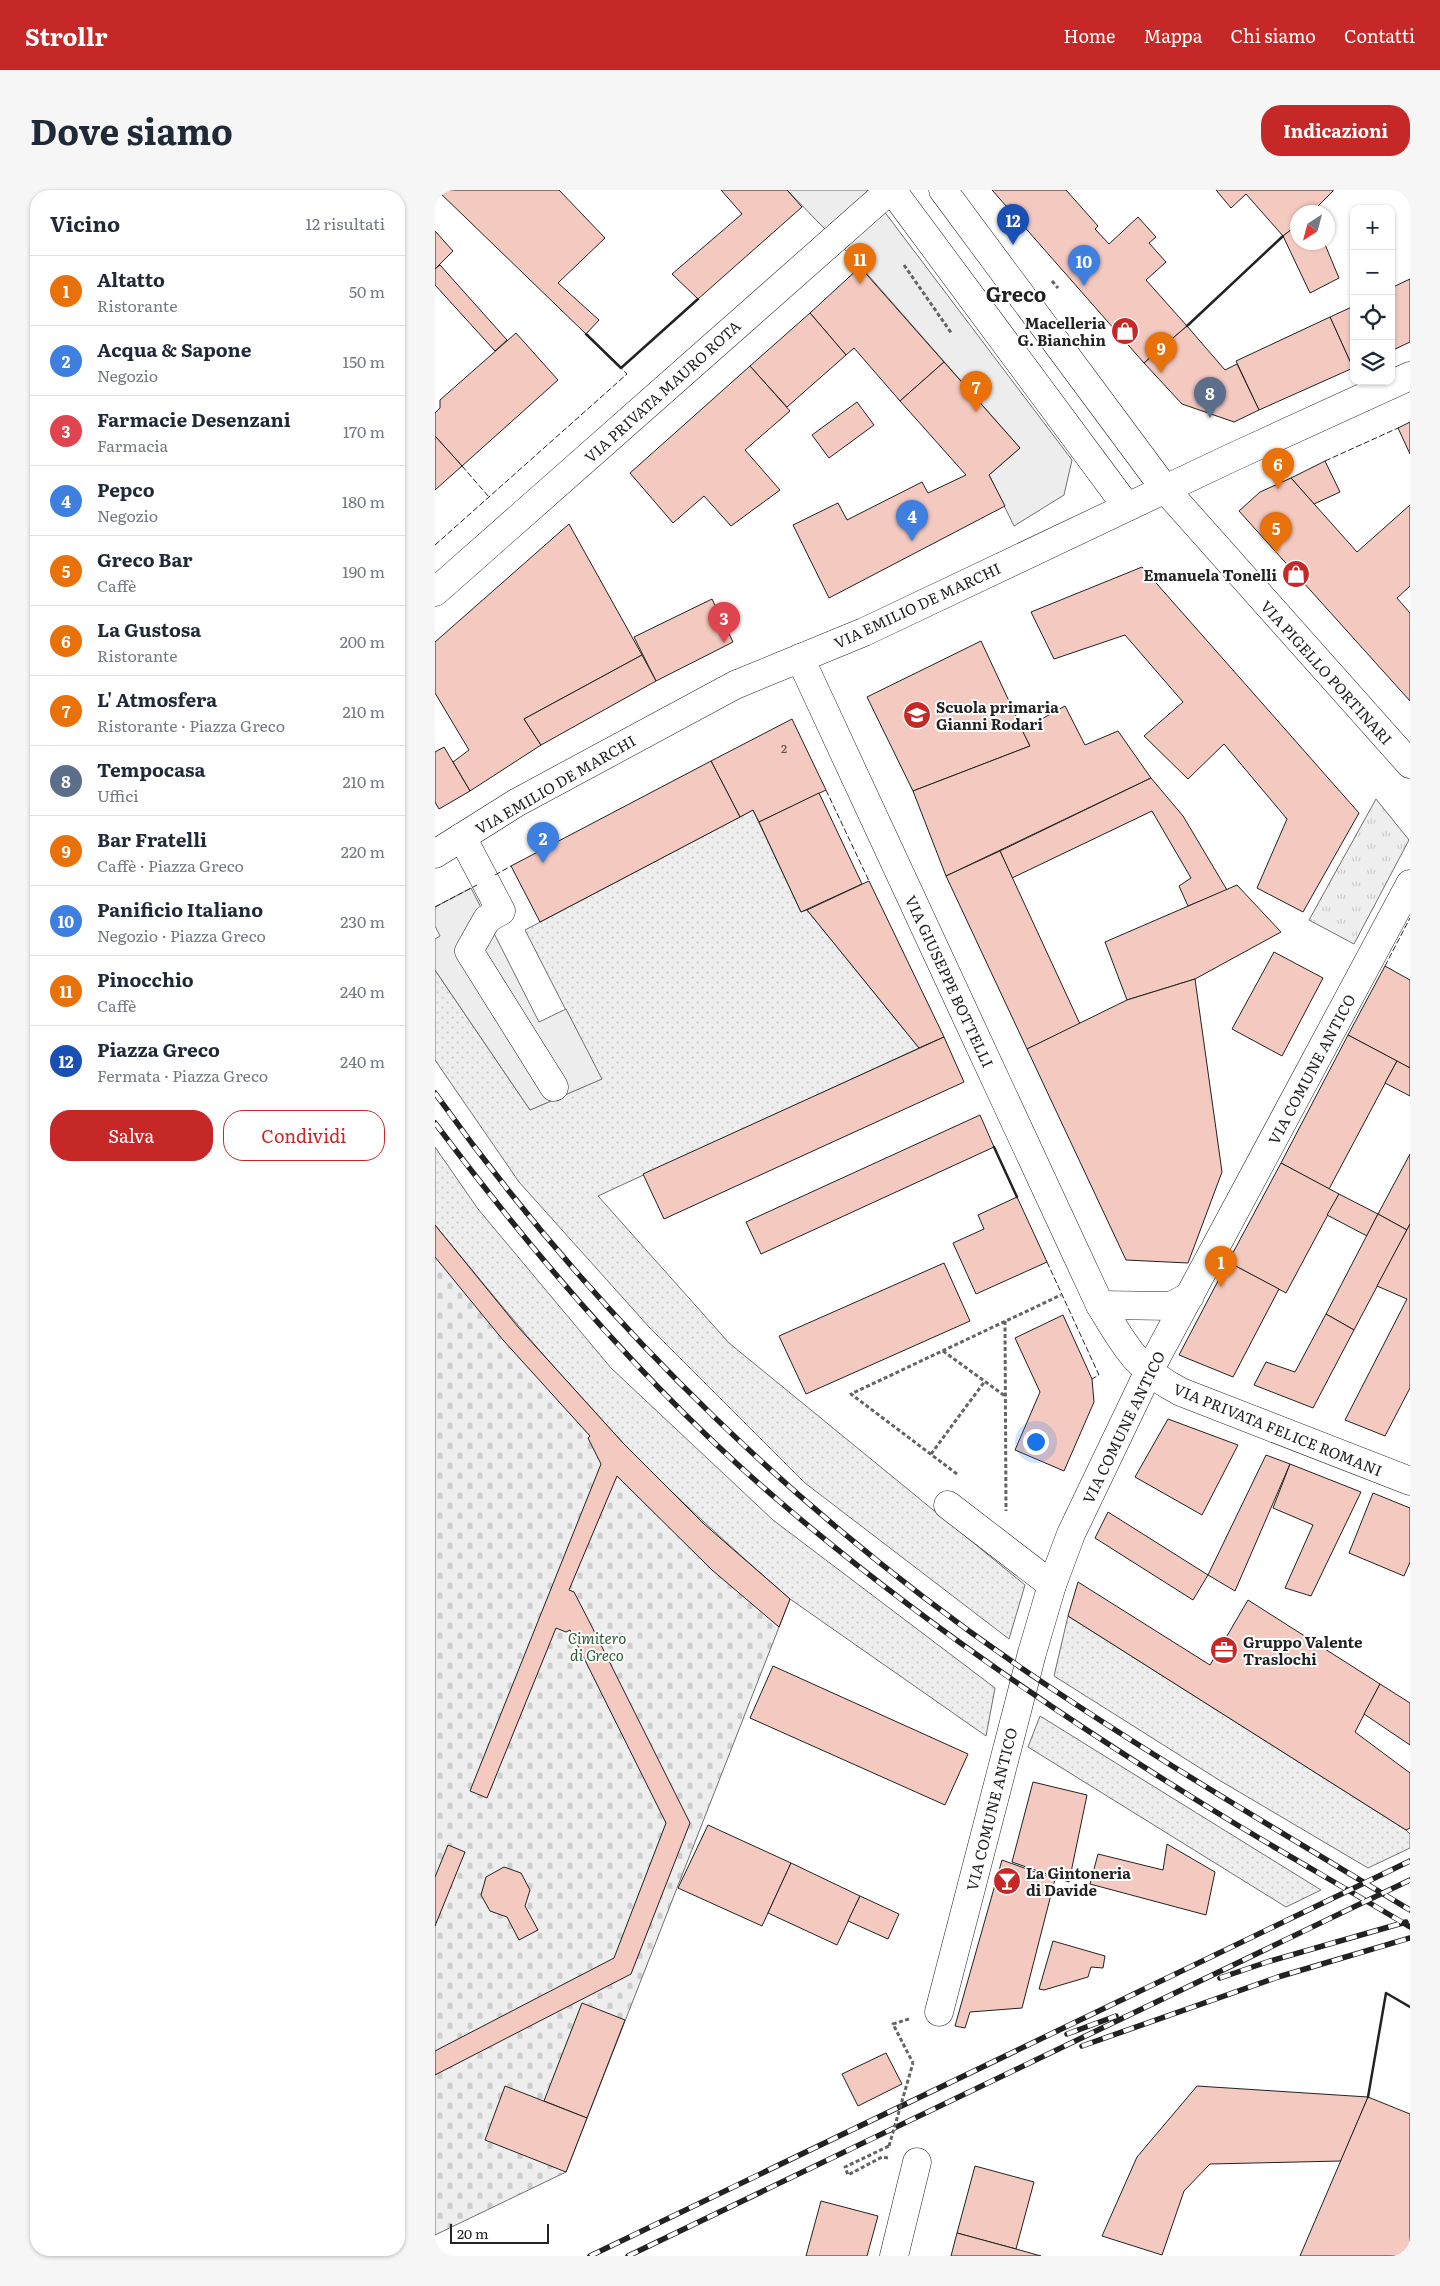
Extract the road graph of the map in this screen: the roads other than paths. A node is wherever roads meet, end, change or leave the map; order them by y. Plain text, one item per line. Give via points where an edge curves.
1 (891, 190) edge
2 (943, 190) edge
3 (1410, 376) edge
4 (1165, 489) junction
5 (1127, 507) junction
6 (435, 592) edge
7 (800, 658) junction
8 (1410, 764) edge
9 (462, 837) junction
10 (435, 854) edge
11 (1410, 884) edge
12 (554, 1087) dead end
13 (1095, 1294) junction
14 (1190, 1296) junction
15 (1148, 1372) junction
16 (1410, 1482) edge
17 (948, 1505) dead end
18 (1052, 1585) junction
19 (939, 2012) dead end
20 (917, 2162) dead end
21 (894, 2256) edge

1 - 5 street
1 - 6 street, VIA PRIVATA MAURO ROTA
2 - 4 street, VIA PIGELLO PORTINARI
3 - 4 street, VIA EMILIO DE MARCHI
4 - 5 street, VIA EMILIO DE MARCHI
4 - 8 street, VIA PIGELLO PORTINARI
5 - 7 street, VIA EMILIO DE MARCHI via 864,632
7 - 9 street, VIA EMILIO DE MARCHI via 735,685 516,803
7 - 13 street, VIA GIUSEPPE BOTTELLI
9 - 10 street, VIA EMILIO DE MARCHI
9 - 12 street via 501,911 487,919 469,951
11 - 14 street, VIA COMUNE ANTICO
13 - 14 street via 1159,1307 1171,1306
13 - 15 street, VIA GIUSEPPE BOTTELLI via 1132,1357
14 - 15 street, VIA COMUNE ANTICO
15 - 16 street, VIA PRIVATA FELICE ROMANI via 1181,1392
15 - 18 street, VIA COMUNE ANTICO via 1071,1534
17 - 18 street
18 - 19 street, VIA COMUNE ANTICO
20 - 21 street

